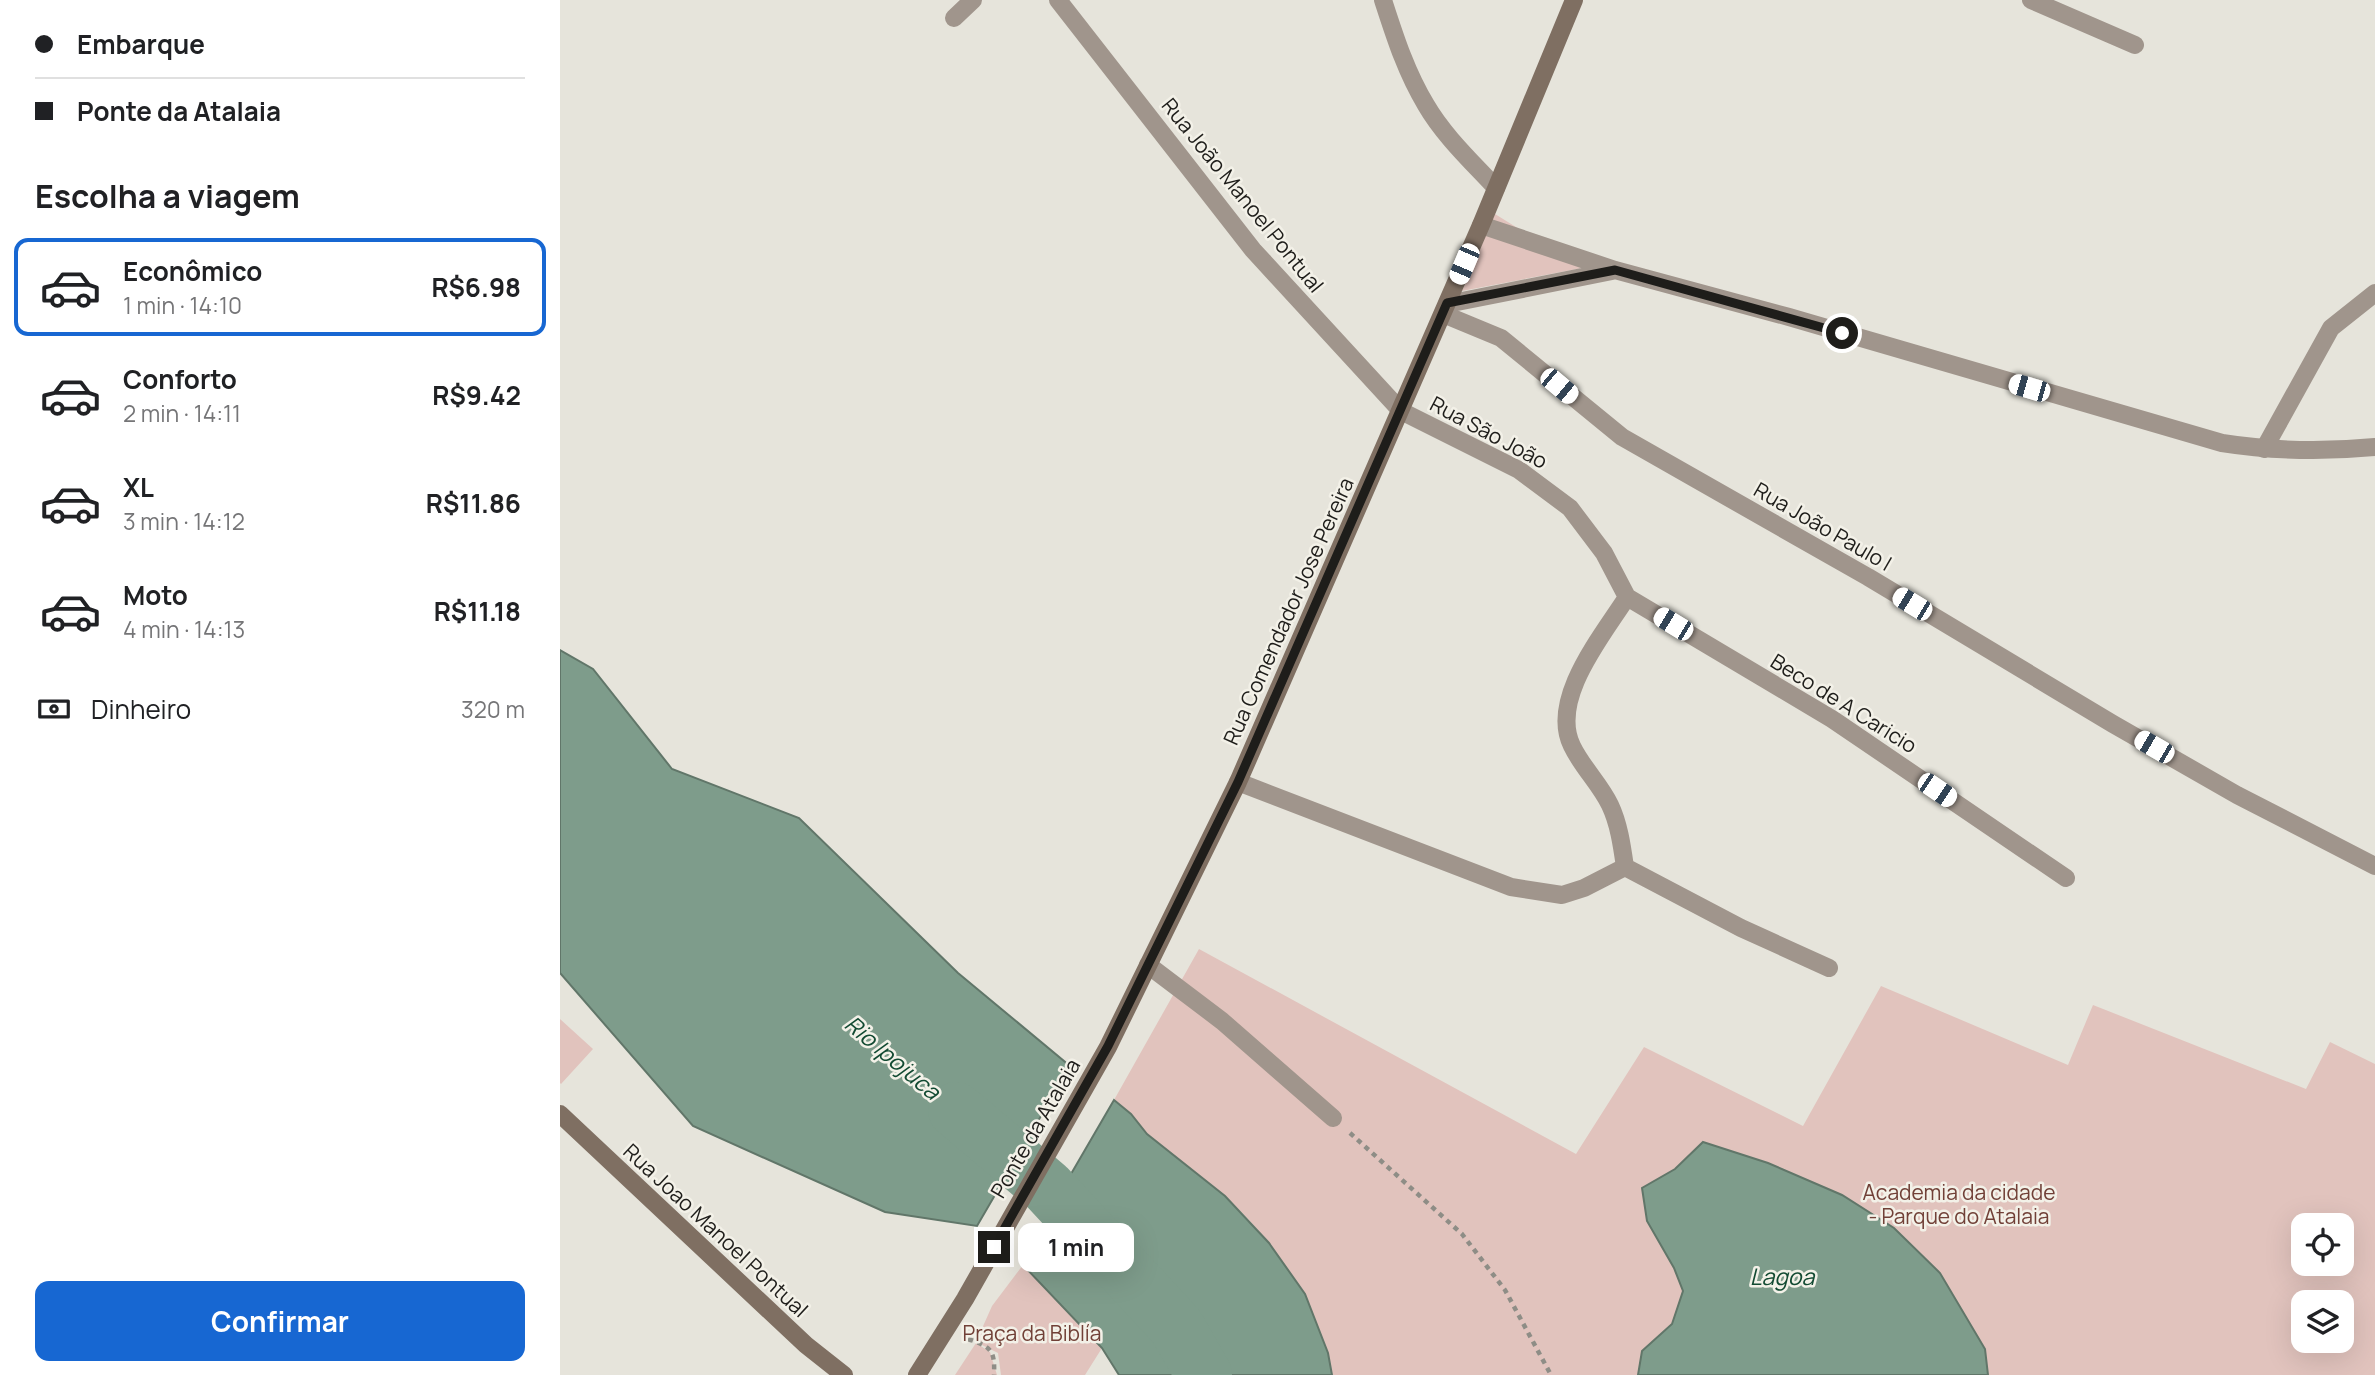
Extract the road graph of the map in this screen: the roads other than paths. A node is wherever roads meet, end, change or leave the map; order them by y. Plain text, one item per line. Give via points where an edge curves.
1 (973, 0) edge
2 (1058, 0) edge
3 (1383, 0) edge
4 (1574, 0) edge
5 (2031, 0) edge
6 (954, 18) dead end
7 (2135, 45) dead end
8 (1496, 188) junction
9 (1481, 225) junction
10 (1615, 270) junction
11 (2375, 293) edge
12 (1445, 309) junction
13 (1401, 411) junction
14 (2375, 447) edge
15 (2264, 449) junction
16 (1627, 597) junction
17 (1238, 782) junction
18 (2375, 866) edge
19 (1625, 867) junction
20 (2066, 878) dead end
21 (1148, 965) junction
22 (1829, 968) dead end
23 (1108, 1046) joint
24 (560, 1114) edge
25 (1333, 1118) road end
26 (844, 1375) edge
27 (916, 1375) edge

1 - 6 street
2 - 13 street, Rua João Manoel Pontual via 1253,250
3 - 8 street via 1402,61 1426,107
4 - 8 street, Rua Comendador Jose Pereira
5 - 7 street
8 - 9 street, Rua Comendador Jose Pereira
9 - 10 street
9 - 12 street, Rua Comendador Jose Pereira
10 - 12 street
10 - 15 street via 2163,427
11 - 15 street via 2331,328
12 - 13 street, Rua Comendador Jose Pereira
12 - 18 street, Rua João Paulo I via 1501,338 1622,437 2192,769
13 - 16 street, Rua São João via 1518,470 1570,508 1604,553
13 - 17 street, Rua Comendador Jose Pereira
14 - 15 street
16 - 19 street via 1575,682 1566,724 1571,745 1610,804
16 - 20 street, Beco de A Caricio via 1832,719
17 - 19 street via 1511,887 1562,895
17 - 21 street, Rua Comendador Jose Pereira
19 - 22 street
21 - 23 street, Rua Comendador Jose Pereira
21 - 25 street via 1222,1021
23 - 27 street, Ponte da Atalaia
24 - 26 street, Rua Joao Manoel Pontual via 806,1345

